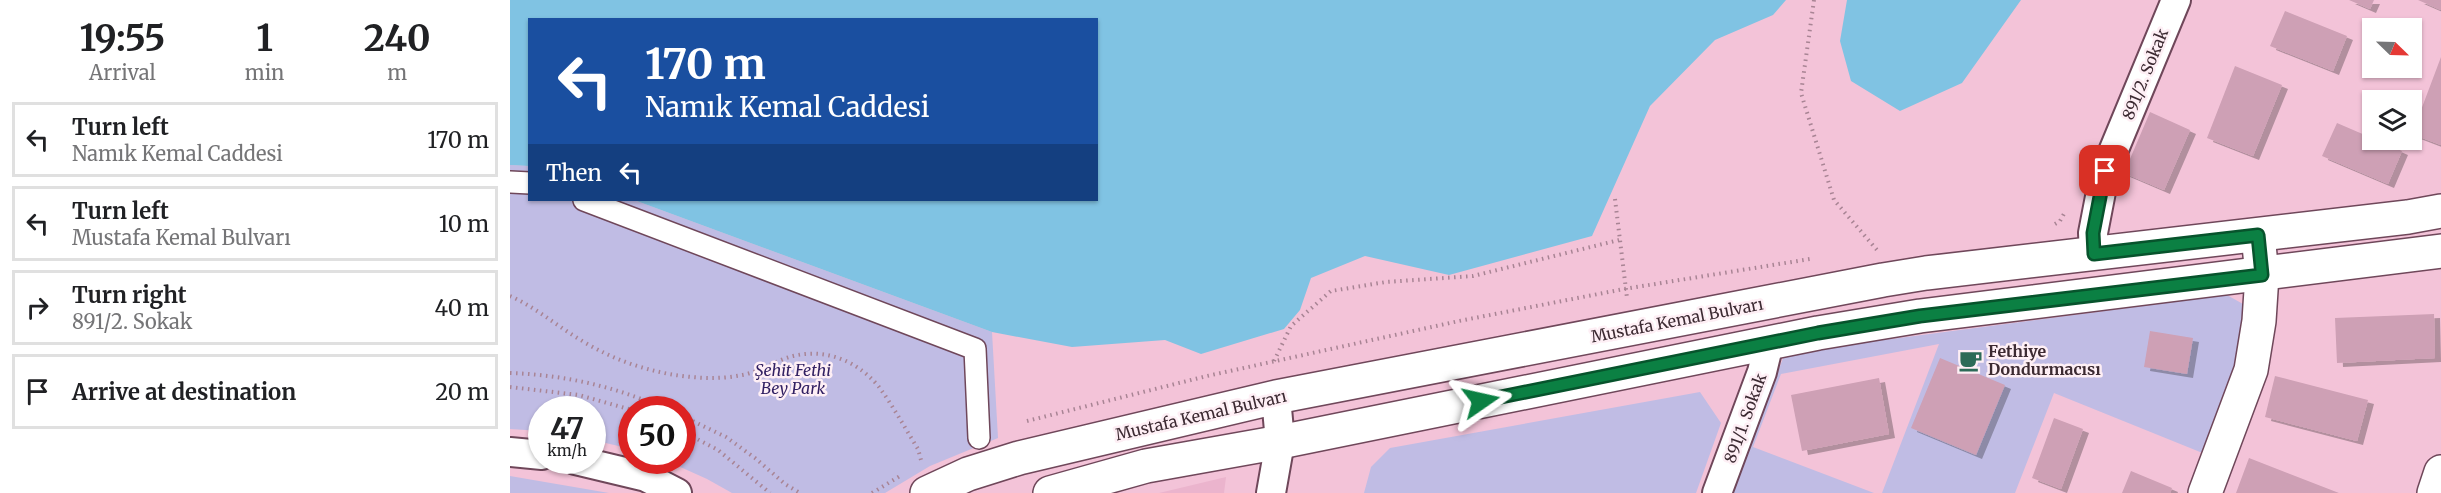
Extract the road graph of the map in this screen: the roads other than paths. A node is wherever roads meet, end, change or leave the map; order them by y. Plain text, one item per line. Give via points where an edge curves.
1 (2176, 0) edge
2 (510, 182) edge
3 (528, 183) edge
4 (587, 201) edge
5 (2441, 211) edge
6 (2258, 235) junction
7 (2441, 251) edge
8 (2094, 254) junction
9 (2262, 275) junction
10 (1769, 343) junction
11 (1274, 382) junction
12 (979, 438) road end
13 (1280, 442) junction
14 (510, 452) edge
15 (528, 454) edge
16 (606, 467) edge
17 (2441, 472) edge
18 (917, 477) edge
19 (677, 493) edge
20 (1050, 493) edge
21 (1271, 493) edge
22 (1717, 493) edge
23 (2205, 493) edge
24 (2434, 493) edge

1 - 8 street, 891/2. Sokak via 2105,171 2093,233
2 - 3 street
4 - 12 street via 975,349
5 - 6 main road, Mustafa Kemal Bulvarı
6 - 8 main road, Mustafa Kemal Bulvarı
6 - 9 main road
7 - 9 main road
8 - 11 main road, Mustafa Kemal Bulvarı via 1883,280
9 - 10 main road via 1920,316
9 - 23 main road via 2251,370
10 - 13 main road
10 - 22 street, 891/1. Sokak
11 - 13 street
11 - 18 main road, Mustafa Kemal Bulvarı via 968,474
13 - 20 main road via 1146,466
13 - 21 street
14 - 15 street
16 - 19 street via 646,477
17 - 24 main road

